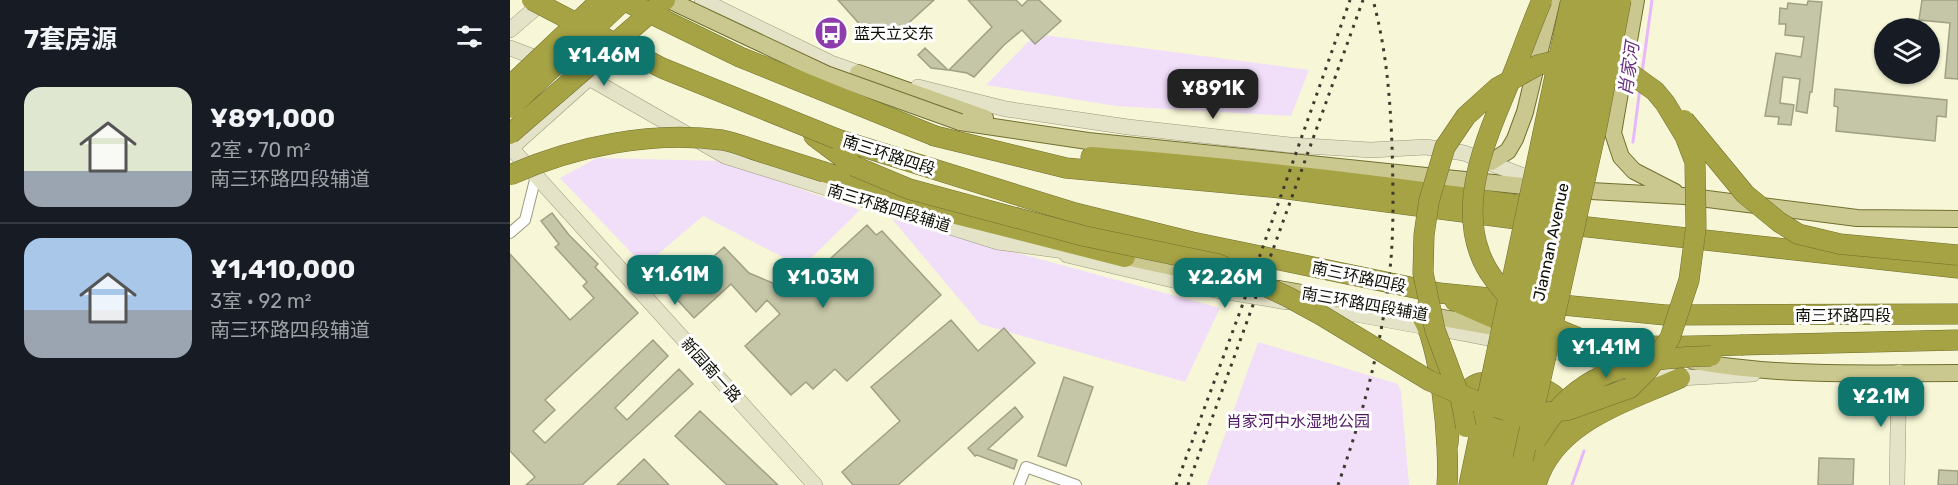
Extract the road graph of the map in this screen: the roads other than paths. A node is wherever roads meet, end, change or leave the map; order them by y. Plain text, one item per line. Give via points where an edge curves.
1 (532, 0) edge
2 (545, 0) edge
3 (601, 0) edge
4 (623, 0) edge
5 (667, 0) edge
6 (675, 0) edge
7 (702, 0) edge
8 (1542, 0) edge
9 (1552, 0) edge
10 (1571, 0) edge
11 (1587, 0) edge
12 (1604, 0) edge
13 (1621, 0) edge
14 (1636, 0) edge
15 (510, 30) edge
16 (510, 48) edge
17 (858, 73) junction
18 (589, 78) junction
19 (510, 86) edge
20 (1655, 91) junction
21 (510, 108) edge
22 (1525, 112) junction
23 (1613, 133) junction
24 (1089, 141) junction
25 (832, 142) junction
26 (510, 144) edge
27 (1491, 162) junction
28 (510, 175) edge
29 (536, 176) junction
30 (1556, 189) junction
31 (1684, 196) junction
32 (1908, 219) junction
33 (1958, 219) edge
34 (1958, 227) edge
35 (510, 233) edge
36 (1038, 248) junction
37 (1958, 255) edge
38 (1125, 257) junction
39 (1958, 268) edge
40 (1439, 293) junction
41 (1958, 314) edge
42 (1425, 322) junction
43 (1525, 332) junction
44 (1958, 340) edge
45 (1958, 352) edge
46 (1958, 367) edge
47 (1781, 371) junction
48 (1899, 372) junction
49 (1920, 373) junction
50 (1958, 373) edge
51 (1680, 378) junction
52 (1499, 416) junction
53 (1448, 444) junction
54 (1523, 459) junction
55 (1538, 478) edge
56 (815, 485) edge
57 (1019, 485) edge
58 (1076, 485) edge
59 (1447, 485) edge
60 (1468, 485) edge
61 (1485, 485) edge
62 (1500, 485) edge
63 (1518, 485) edge
64 (1897, 485) edge

1 - 25 highway, 南三环路四段, bridge via 662,68 789,120
2 - 15 main road
3 - 19 highway, bridge
4 - 21 highway, bridge
4 - 39 highway, 南三环路四段, bridge via 740,57 936,136 1066,168 1280,188
5 - 24 main road, bridge via 826,74 960,122
5 - 26 highway, bridge
6 - 18 main road
7 - 17 main road
8 - 44 highway, bridge via 1478,162 1474,197 1474,226 1480,254 1499,287 1518,307 1542,323 1581,339 1625,345
9 - 22 main road
10 - 52 highway, bridge
11 - 52 highway, Jiannan Avenue, bridge
12 - 52 highway, Jiannan Avenue, bridge
13 - 54 highway, bridge
14 - 23 main road
16 - 18 main road, 南三环路四段辅道
17 - 24 main road via 995,121
17 - 27 main road via 1006,109 1128,128 1290,145 1371,150 1426,147
18 - 26 main road
18 - 36 main road, 南三环路四段辅道 via 725,156 998,242
20 - 25 highway, bridge via 1685,136 1695,162 1696,227 1689,280 1670,338 1630,388 1568,410 1550,412 1508,411 1439,385 1288,297 1218,264 1084,236 909,189 854,166
20 - 37 highway, bridge via 1678,112 1745,194 1798,234 1840,244
20 - 60 highway, bridge via 1627,71 1598,61 1563,59 1538,65 1497,88 1466,116 1445,147 1429,201 1423,273 1435,330 1461,400
22 - 23 main road via 1550,141 1567,149 1580,149
22 - 27 main road via 1508,151
23 - 31 main road via 1621,157 1634,171
24 - 30 main road
25 - 40 highway, 南三环路四段 via 1075,213 1192,242
26 - 29 main road, 新园南一路
27 - 30 main road
28 - 38 highway, bridge via 594,146 649,139 724,141 956,214
29 - 35 street via 525,220
29 - 56 main road, 新园南一路
30 - 31 main road
31 - 32 main road via 1857,219
32 - 33 main road
32 - 34 main road
36 - 38 main road, 南三环路四段辅道
36 - 42 main road via 1215,290
38 - 42 main road, 南三环路四段辅道
40 - 41 highway, 南三环路四段 via 1665,315
40 - 43 highway
42 - 43 main road, 南三环路四段辅道
42 - 51 main road
42 - 53 highway
43 - 47 main road, 南三环路四段辅道 via 1718,366
45 - 54 highway, bridge via 1701,356 1640,362 1609,372 1581,388 1555,412
46 - 49 main road
47 - 48 main road, 南三环路四段辅道
47 - 51 main road
48 - 49 main road, 南三环路四段辅道
48 - 64 main road
49 - 50 main road, 南三环路四段辅道
51 - 55 highway via 1593,417 1553,451
52 - 60 highway
52 - 61 highway, Jiannan Avenue
52 - 62 highway, Jiannan Avenue
53 - 55 highway via 1457,402 1468,390 1499,381 1543,387 1554,394 1563,409
53 - 59 highway
54 - 63 highway
57 - 58 street via 1026,467

